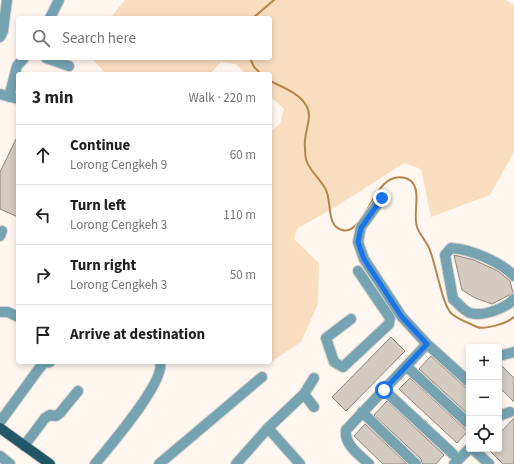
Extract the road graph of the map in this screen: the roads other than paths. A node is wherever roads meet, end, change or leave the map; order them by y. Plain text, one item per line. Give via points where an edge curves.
1 (7, 0) edge
2 (59, 0) edge
3 (51, 16) edge
4 (0, 38) edge
5 (22, 60) edge
6 (52, 60) edge
7 (69, 66) dead end
8 (9, 96) edge
9 (382, 198) dead end
10 (358, 272) dead end
11 (513, 272) edge
12 (386, 292) junction
13 (376, 299) junction
14 (514, 299) edge
15 (0, 312) edge
16 (16, 316) edge
17 (351, 319) dead end
18 (427, 344) junction
19 (514, 352) edge
20 (502, 355) edge
21 (43, 364) edge
22 (161, 364) edge
23 (406, 366) junction
24 (466, 376) edge
25 (262, 377) dead end
26 (314, 378) dead end
27 (384, 390) junction
28 (78, 391) dead end
29 (304, 394) junction
30 (314, 407) dead end
31 (362, 412) junction
32 (510, 412) dead end
33 (502, 414) edge
34 (466, 421) edge
35 (0, 422) edge
36 (0, 428) edge
37 (268, 428) junction
38 (24, 446) junction
39 (466, 451) edge
40 (477, 452) edge
41 (0, 456) edge
42 (453, 459) edge
43 (10, 464) edge
44 (50, 464) edge
45 (95, 464) edge
46 (159, 464) edge
47 (236, 464) edge
48 (300, 464) edge
49 (369, 464) edge
50 (416, 464) edge
51 (489, 464) edge

1 - 4 street
2 - 3 street
5 - 8 street via 17,66
6 - 7 street
9 - 12 street via 361,228 358,242 364,259
10 - 13 street
11 - 14 street via 489,259 461,249 451,248 445,255 453,299 471,313 501,309
12 - 13 street
12 - 18 street via 402,317
13 - 17 street via 390,318 389,324 343,367 334,362 326,338
15 - 16 street
18 - 23 street
18 - 24 street
19 - 20 street
21 - 35 street
22 - 45 street via 159,376 146,398
23 - 27 street
23 - 34 street
25 - 46 street
26 - 29 street
27 - 31 street
27 - 42 street
28 - 38 street via 60,413 45,418
29 - 30 street
29 - 37 street
31 - 49 street via 346,430 345,435 348,444
31 - 50 street
32 - 33 street
36 - 38 main road
37 - 47 street
37 - 48 street
38 - 44 main road
39 - 42 street
40 - 51 street
41 - 43 street

